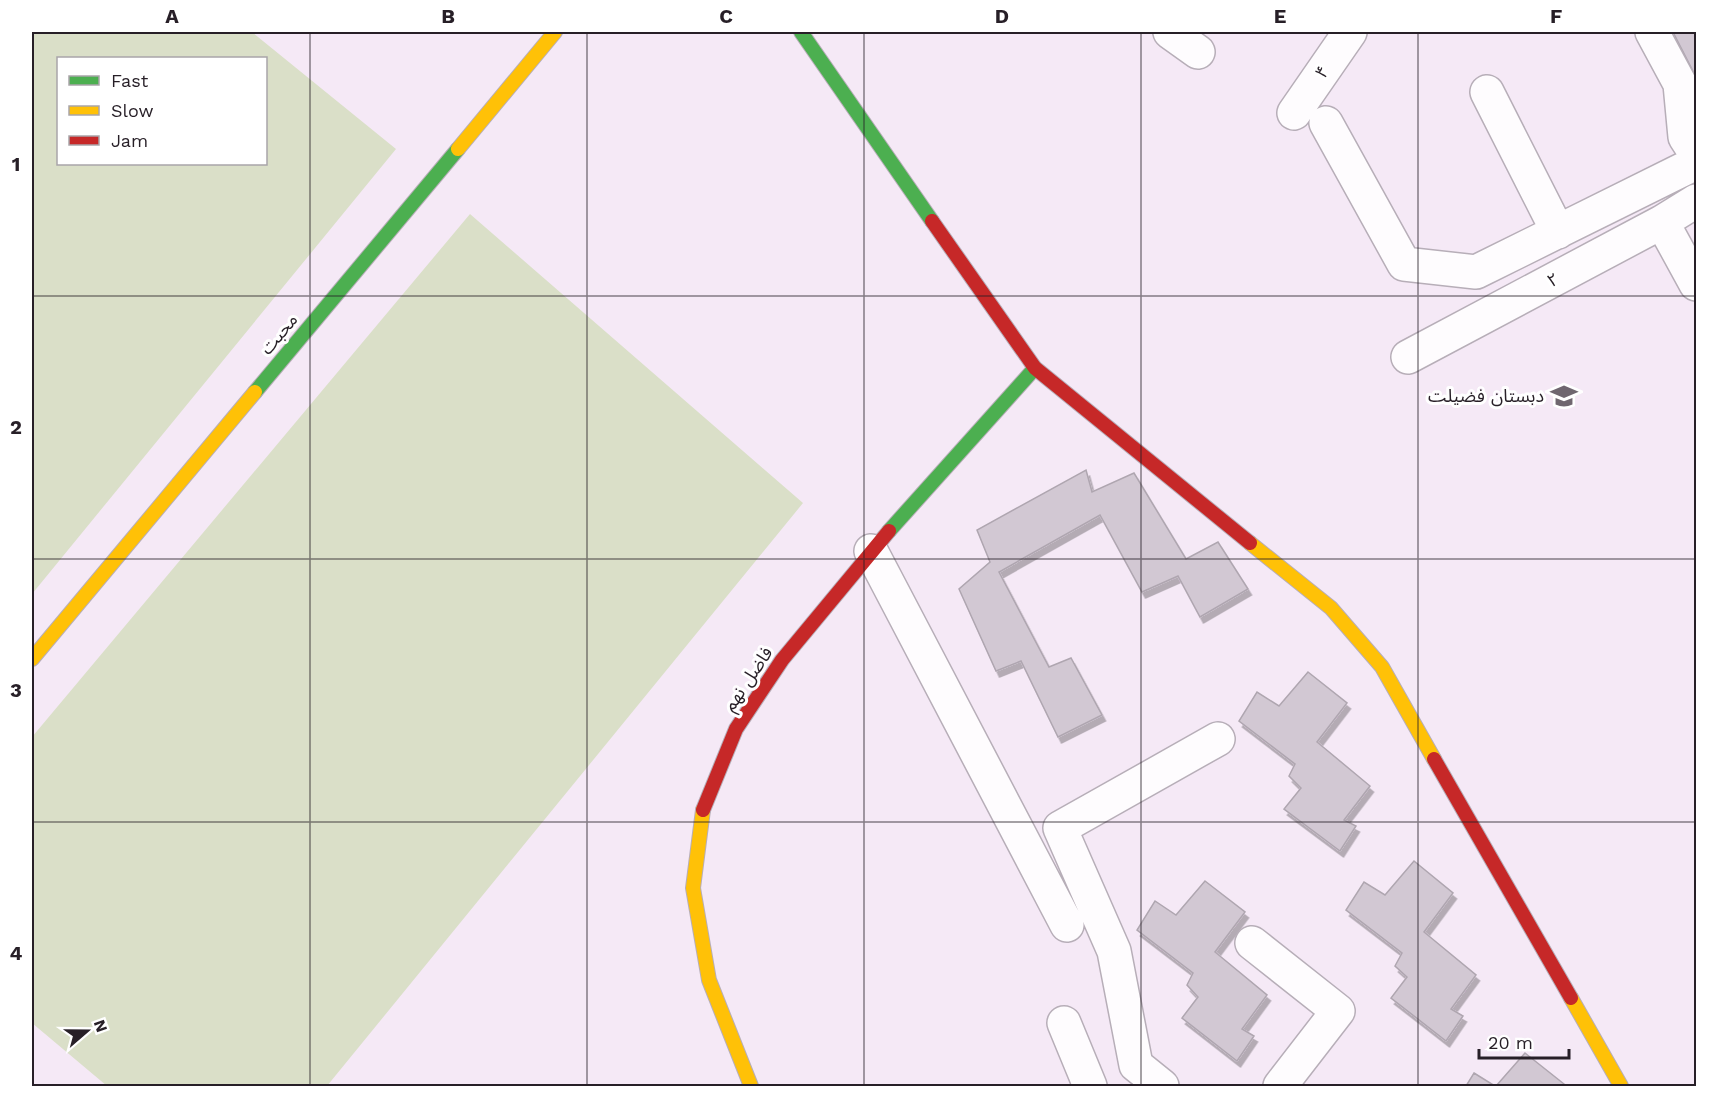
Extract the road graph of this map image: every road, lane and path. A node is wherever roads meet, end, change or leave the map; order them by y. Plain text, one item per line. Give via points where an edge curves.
1 (555, 32) edge
2 (801, 32) edge
3 (1170, 32) edge
4 (1350, 32) edge
5 (1652, 32) edge
6 (1198, 52) dead end
7 (1487, 92) dead end
8 (1294, 112) dead end
9 (1326, 123) dead end
10 (1696, 154) edge
11 (1696, 163) edge
12 (1696, 201) edge
13 (1662, 222) junction
14 (1558, 232) junction
15 (1696, 284) edge
16 (1408, 357) dead end
17 (1035, 368) junction
18 (871, 551) junction
19 (32, 659) edge
20 (1218, 739) dead end
21 (1067, 925) dead end
22 (1252, 943) dead end
23 (1064, 1023) dead end
24 (751, 1086) edge
25 (1090, 1086) edge
26 (1162, 1086) edge
27 (1280, 1086) edge
28 (1621, 1086) edge

1 - 19 street, محبت
2 - 17 street
3 - 6 street
4 - 8 street, ۴
5 - 10 street via 1680,84 1685,137
7 - 14 street
9 - 14 street via 1404,264 1476,272
11 - 14 street
12 - 13 street, ۲
13 - 15 street
13 - 16 street, ۲
17 - 18 street, فاضل نهم
17 - 28 street via 1331,608 1382,667
18 - 21 street
18 - 24 street, فاضل نهم via 782,660 736,729 704,805 693,888 709,980
20 - 26 street via 1060,828 1114,951 1136,1065
22 - 27 street via 1338,1011
23 - 25 street

